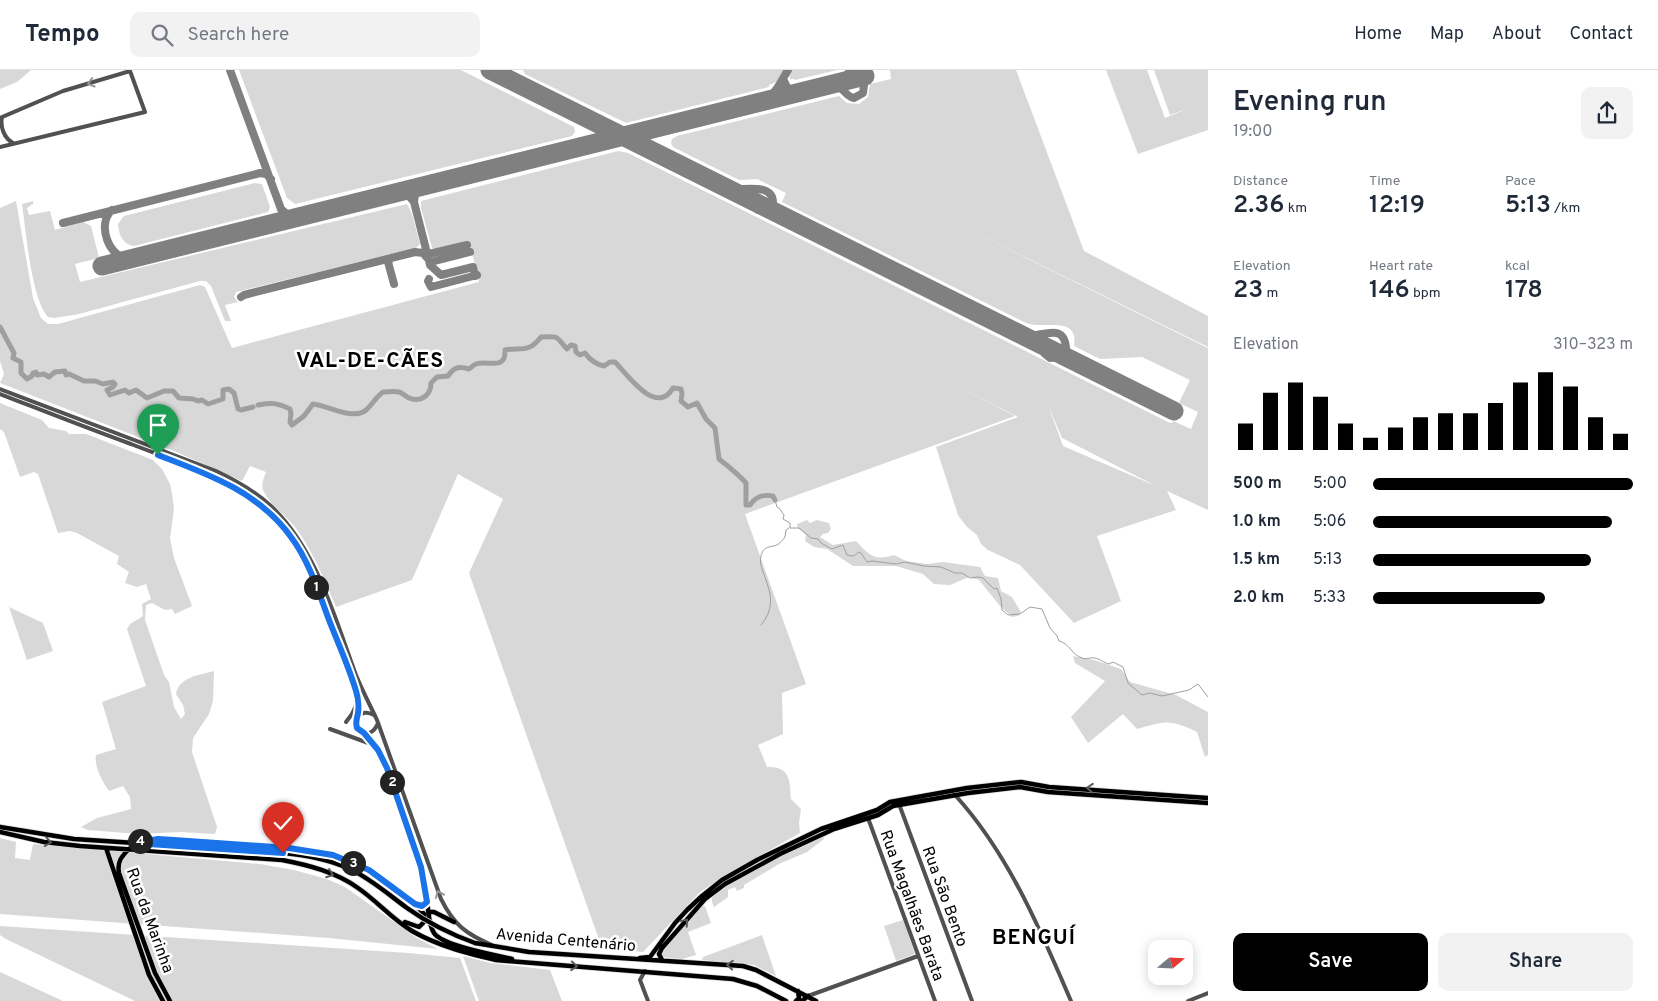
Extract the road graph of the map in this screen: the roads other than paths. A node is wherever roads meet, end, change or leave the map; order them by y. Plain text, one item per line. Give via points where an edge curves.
1 (1, 118) edge
2 (14, 143) junction
3 (0, 147) edge
4 (0, 389) edge
5 (0, 394) edge
6 (358, 701) junction
7 (358, 715) junction
8 (374, 715) junction
9 (346, 722) dead end
10 (377, 723) junction
11 (330, 729) dead end
12 (364, 733) junction
13 (373, 744) junction
14 (950, 790) junction
15 (954, 795) junction
16 (1208, 798) edge
17 (898, 802) junction
18 (1208, 803) edge
19 (400, 805) junction
20 (409, 810) junction
21 (868, 818) junction
22 (0, 827) edge
23 (0, 832) edge
24 (134, 843) junction
25 (106, 848) junction
26 (129, 849) junction
27 (427, 902) junction
28 (415, 904) junction
29 (428, 912) junction
30 (391, 915) junction
31 (454, 922) junction
32 (499, 948) junction
33 (918, 956) junction
34 (640, 958) junction
35 (662, 960) junction
36 (526, 962) junction
37 (645, 971) junction
38 (798, 991) junction
39 (817, 993) junction
40 (1208, 993) edge
41 (808, 996) junction
42 (164, 1001) edge
43 (170, 1001) edge
44 (648, 1001) edge
45 (786, 1001) edge
46 (796, 1001) edge
47 (802, 1001) edge
48 (815, 1001) edge
49 (935, 1001) edge
50 (972, 1001) edge
51 (1071, 1001) edge
52 (1188, 1001) edge

1 - 2 street via 7,139
2 -> 1 street via 145,112 130,71 63,92
2 - 3 street
4 - 8 street via 216,471 270,505 293,530 306,551
5 - 6 street via 230,484 257,502 282,525 300,551
6 - 7 street
6 - 9 street
7 - 8 street via 366,712
7 - 12 street via 356,725
8 - 10 street
10 - 12 street via 372,732
10 - 20 street
11 - 13 street
12 - 13 street
13 - 19 street via 381,754
14 - 15 main road
16 -> 14 main road via 1049,787 1021,782
14 - 17 main road
15 - 17 main road
15 - 18 main road via 1020,786 1048,792
15 - 51 street via 973,816 1007,868
17 - 21 main road
17 - 34 main road via 890,802 877,810 821,829 722,880 687,910 650,957
17 - 50 street, Rua São Bento
19 - 20 street via 405,812
19 - 27 street via 421,867
31 -> 20 street via 440,899
21 - 33 street, Rua Magalhães Barata
35 -> 21 main road via 659,954 662,948 705,899 725,884 834,829
22 - 24 main road, Avenida Centenário via 60,838
23 -> 25 main road, Avenida Centenário via 44,842
24 - 28 main road via 158,839 289,848 333,855 369,870
24 - 32 main road, Avenida Centenário, bridge via 283,853 328,860 372,881 423,919 475,943
25 - 26 main road, Avenida Centenário
25 - 42 main road, Rua da Marinha via 149,975
26 -> 30 main road, Avenida Centenário via 300,864 349,882
26 - 43 main road, Rua da Marinha via 120,858 119,873 155,973
27 - 28 main road via 422,906
27 - 29 main road
28 - 30 main road via 425,916 419,927
29 - 31 main road
29 - 36 main road, Avenida Centenário via 434,933 444,941
30 - 36 main road, Avenida Centenário via 411,930 448,947 496,960
31 - 32 street
32 - 34 main road, Avenida Centenário
33 - 39 street
33 - 49 street, Rua Magalhães Barata
34 - 35 main road, Avenida Centenário
38 -> 35 main road, Avenida Centenário via 751,968
36 -> 37 main road, Avenida Centenário
37 - 44 street via 640,980
37 - 45 main road, Avenida Centenário via 733,979 757,986
38 - 41 main road, Avenida Centenário
38 - 46 main road
39 - 41 street
39 - 48 street
40 - 52 street
41 - 47 main road
41 - 48 main road, Avenida Centenário

